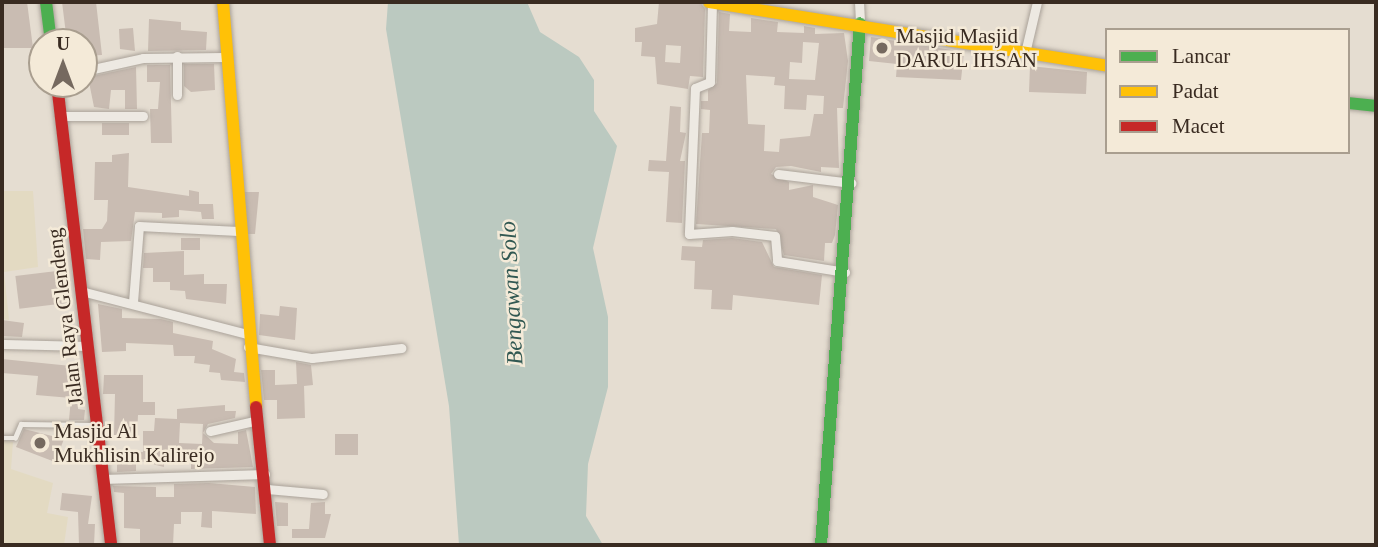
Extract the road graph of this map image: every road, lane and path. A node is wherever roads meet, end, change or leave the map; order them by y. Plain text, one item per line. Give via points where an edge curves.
1 (46, 2) edge
2 (222, 2) edge
3 (859, 2) edge
4 (1037, 2) edge
5 (711, 3) edge
6 (860, 23) junction
7 (49, 28) edge
8 (1025, 53) junction
9 (177, 56) junction
10 (224, 57) junction
11 (1105, 66) edge
12 (98, 69) edge
13 (177, 95) dead end
14 (58, 98) edge
15 (1350, 103) edge
16 (1376, 106) edge
17 (60, 116) junction
18 (143, 116) dead end
19 (778, 174) dead end
20 (850, 183) junction
21 (237, 231) junction
22 (845, 272) junction
23 (81, 291) junction
24 (133, 302) junction
25 (248, 341) junction
26 (4, 344) dead end
27 (87, 346) junction
28 (401, 348) dead end
29 (258, 420) junction
30 (96, 425) junction
31 (210, 431) dead end
32 (2, 438) edge
33 (265, 474) junction
34 (102, 479) junction
35 (267, 489) junction
36 (323, 495) dead end
37 (111, 545) edge
38 (270, 545) edge
39 (821, 545) edge

1 - 7 street
2 - 10 street
3 - 6 street
4 - 8 street
5 - 6 street
5 - 22 street via 710,82 695,88 689,234 732,231 774,236 778,261
6 - 8 street
6 - 20 street
8 - 11 street
9 - 10 street
9 - 12 street
9 - 13 street
10 - 21 street
14 - 17 street, Jalan Raya Glendeng
15 - 16 street
17 - 18 street
17 - 23 street, Jalan Raya Glendeng
19 - 20 street
20 - 22 street
21 - 24 street via 139,226
21 - 25 street
22 - 39 street
23 - 24 street
23 - 27 street, Jalan Raya Glendeng
24 - 25 street
25 - 28 street via 312,358
25 - 29 street
26 - 27 street
27 - 30 street, Jalan Raya Glendeng
29 - 31 street
29 - 33 street
30 - 32 lane via 21,424 14,438
30 - 34 street, Jalan Raya Glendeng
33 - 34 street
33 - 35 street
34 - 37 street, Jalan Raya Glendeng
35 - 36 street
35 - 38 street

